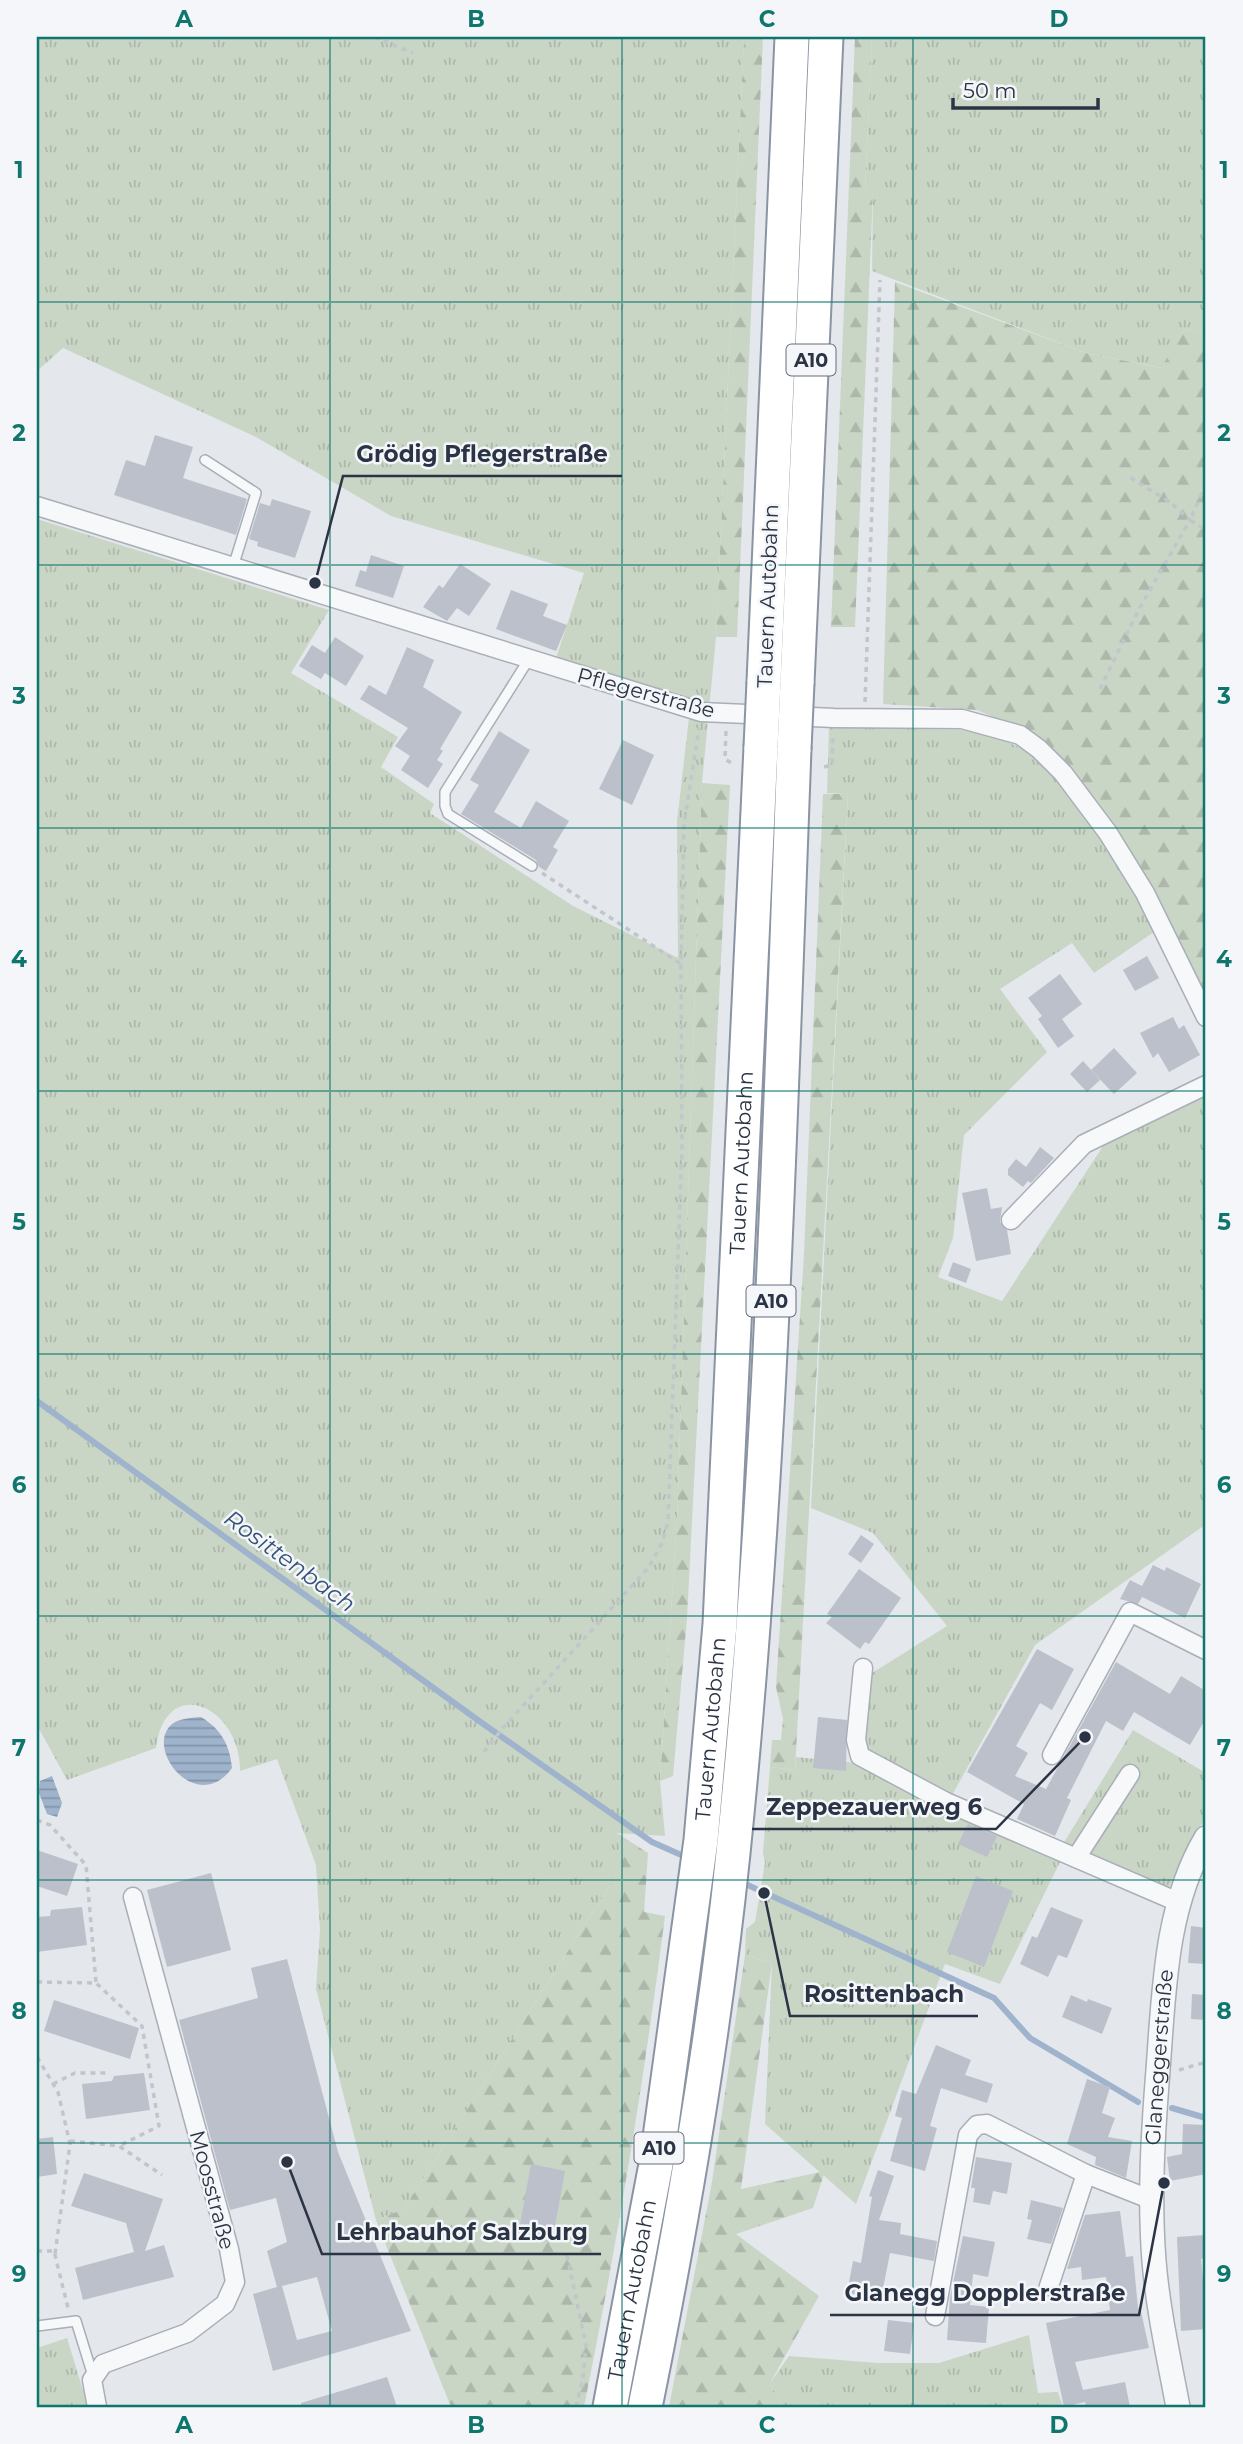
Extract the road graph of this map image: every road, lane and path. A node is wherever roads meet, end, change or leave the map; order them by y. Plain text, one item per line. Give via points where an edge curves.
1 (374, 37) edge
2 (792, 37) edge
3 (825, 37) edge
4 (413, 53) dead end
5 (880, 280) dead end
6 (205, 460) dead end
7 (1128, 476) dead end
8 (1206, 484) edge
9 (37, 506) edge
10 (1190, 520) junction
11 (1206, 530) edge
12 (233, 567) junction
13 (528, 659) junction
14 (1100, 689) dead end
15 (701, 712) junction
16 (726, 714) junction
17 (834, 718) junction
18 (864, 718) junction
19 (733, 764) dead end
20 (824, 767) dead end
21 (532, 866) joint
22 (681, 964) junction
23 (1206, 1017) edge
24 (1206, 1085) edge
25 (1011, 1220) dead end
26 (1206, 1650) edge
27 (863, 1668) dead end
28 (484, 1752) dead end
29 (1052, 1755) dead end
30 (1130, 1774) dead end
31 (37, 1820) edge
32 (1206, 1838) edge
33 (1076, 1858) junction
34 (133, 1897) dead end
35 (1178, 1902) junction
36 (37, 1982) edge
37 (96, 1983) junction
38 (37, 2057) edge
39 (1206, 2062) edge
40 (107, 2073) dead end
41 (1157, 2077) junction
42 (53, 2084) junction
43 (70, 2141) junction
44 (119, 2146) junction
45 (1086, 2174) junction
46 (162, 2175) dead end
47 (1152, 2200) junction
48 (37, 2251) edge
49 (55, 2254) junction
50 (567, 2255) dead end
51 (1049, 2286) dead end
52 (68, 2308) dead end
53 (935, 2316) dead end
54 (37, 2326) edge
55 (93, 2378) junction
56 (97, 2407) edge
57 (576, 2407) edge
58 (610, 2407) edge
59 (645, 2407) edge
60 (1178, 2407) edge

1 - 4 path
2 - 58 highway, Tauern Autobahn / A10, bridge via 722,1584 696,1886 657,2159
3 - 59 highway, Tauern Autobahn / A10, bridge via 753,1631 734,1852 692,2160
5 - 18 path
6 - 12 lane via 256,494
7 - 10 path
8 - 10 path
9 - 12 street, Pflegerstraße
10 - 11 path
10 - 14 path
12 - 13 street, Pflegerstraße
13 - 15 street, Pflegerstraße
13 - 21 lane via 445,792 445,806 448,814
15 - 16 street, Pflegerstraße
15 - 22 path via 684,824
16 - 17 street, Pflegerstraße
16 - 19 path via 725,759
17 - 18 street, Pflegerstraße
17 - 20 path via 832,765
18 - 23 street, Pflegerstraße via 962,719 1020,735 1039,749 1086,802 1145,893
21 - 22 path
22 - 28 path via 682,1147 668,1522 663,1543 649,1567
24 - 25 street via 1084,1144
26 - 29 street via 1130,1612
27 - 33 street via 856,1740 860,1756 946,1802
30 - 33 street
31 - 37 path via 50,1825 86,1866
32 - 35 street, Glaneggerstraße
33 - 35 street
34 - 55 street, Moosstraße via 235,2282 225,2304 187,2333 103,2364
35 - 41 street, Glaneggerstraße via 1168,1955
36 - 37 path
37 - 44 path via 142,2026 159,2126
38 - 42 path
39 - 41 path
40 - 42 path via 75,2073
41 - 47 street, Glaneggerstraße
42 - 43 path
43 - 44 path
43 - 49 path
44 - 46 path
45 - 47 street
45 - 51 street
45 - 53 street via 987,2124 977,2125 968,2135
47 - 60 street, Glaneggerstraße via 1161,2316
48 - 49 path
49 - 52 path
50 - 57 path via 586,2345
54 - 55 lane via 76,2320
55 - 56 street

